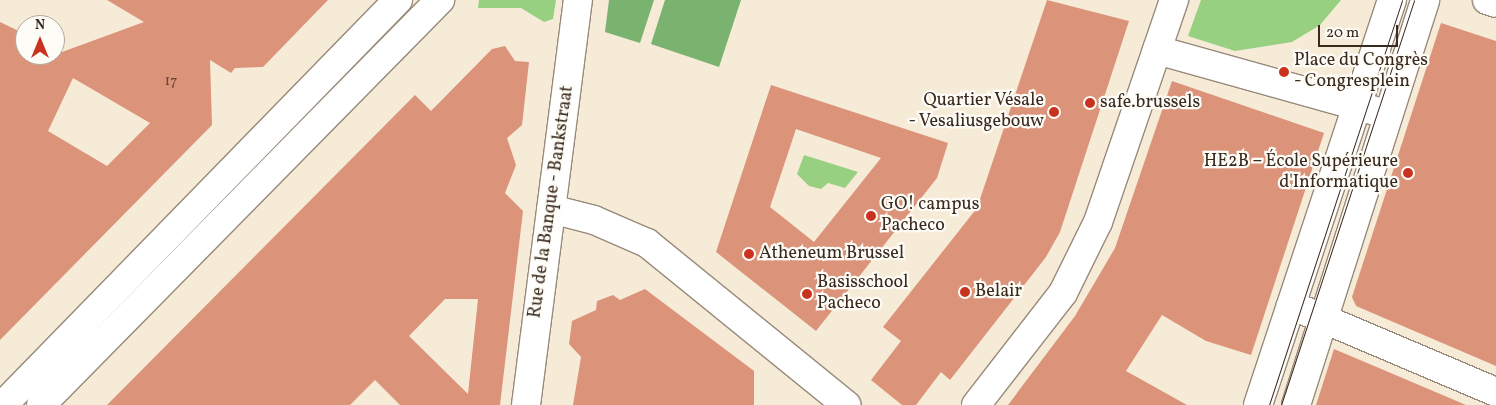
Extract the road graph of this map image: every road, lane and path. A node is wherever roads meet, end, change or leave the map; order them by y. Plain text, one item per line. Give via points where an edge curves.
1 (398, 0) edge
2 (440, 0) edge
3 (578, 0) edge
4 (1174, 0) edge
5 (1392, 0) edge
6 (1425, 0) edge
7 (1487, 0) edge
8 (1496, 3) edge
9 (1157, 50) junction
10 (1356, 106) junction
11 (1386, 114) junction
12 (551, 209) junction
13 (1291, 305) junction
14 (1324, 318) junction
15 (1496, 392) edge
16 (3, 405) edge
17 (41, 405) edge
18 (526, 405) edge
19 (846, 405) edge
20 (976, 405) edge
21 (1258, 405) edge
22 (1296, 405) edge

1 - 16 street
2 - 17 street
3 - 12 street, Rue de la Banque - Bankstraat
4 - 9 street
5 - 10 street
6 - 11 street
7 - 8 street
9 - 10 street
9 - 20 street via 1098,222 1063,293
10 - 11 street
10 - 13 street
11 - 14 street
12 - 18 street, Rue de la Banque - Bankstraat
12 - 19 street via 594,220 647,242
13 - 14 street
13 - 21 street
14 - 15 street
14 - 22 street

